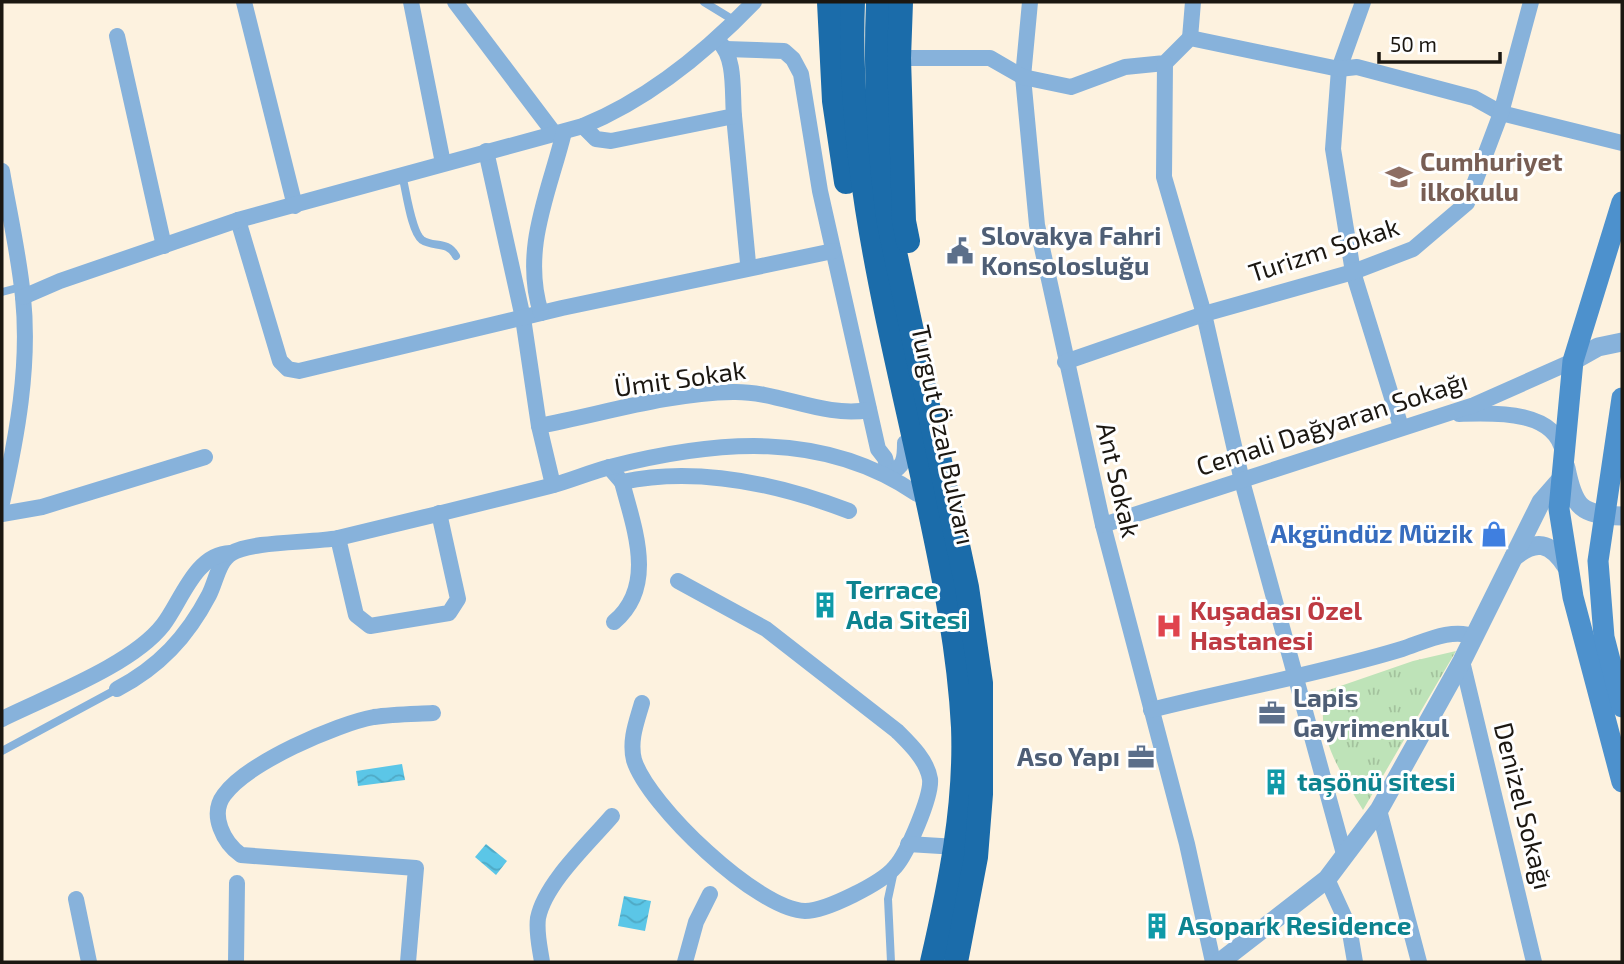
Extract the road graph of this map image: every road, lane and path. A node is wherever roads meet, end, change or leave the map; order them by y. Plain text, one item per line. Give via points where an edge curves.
1 (244, 2) edge
2 (411, 2) edge
3 (455, 2) edge
4 (704, 2) edge
5 (754, 2) edge
6 (829, 2) edge
7 (853, 2) edge
8 (877, 2) edge
9 (901, 2) edge
10 (1030, 2) edge
11 (1193, 2) edge
12 (1363, 2) edge
13 (1531, 2) edge
14 (735, 21) junction
15 (117, 36) dead end
16 (1190, 38) junction
17 (721, 45) junction
18 (899, 58) junction
19 (1165, 63) junction
20 (1339, 69) junction
21 (1023, 77) junction
22 (1501, 113) junction
23 (734, 116) junction
24 (583, 126) junction
25 (559, 132) junction
26 (1622, 143) edge
27 (486, 151) junction
28 (443, 163) junction
29 (2, 171) edge
30 (402, 175) junction
31 (1622, 202) edge
32 (295, 206) junction
33 (238, 220) junction
34 (164, 246) junction
35 (833, 251) junction
36 (456, 256) dead end
37 (748, 263) dead end
38 (1353, 272) junction
39 (2, 292) edge
40 (22, 292) junction
41 (541, 313) junction
42 (1204, 314) junction
43 (523, 318) junction
44 (1622, 342) edge
45 (1573, 361) junction
46 (1065, 362) junction
47 (1622, 398) edge
48 (869, 410) junction
49 (1436, 417) junction
50 (539, 426) junction
51 (1401, 428) junction
52 (905, 443) junction
53 (205, 457) dead end
54 (609, 467) junction
55 (1563, 471) junction
56 (889, 474) junction
57 (1242, 481) junction
58 (622, 482) junction
59 (553, 485) junction
60 (917, 494) junction
61 (2, 503) edge
62 (849, 511) dead end
63 (439, 513) junction
64 (2, 514) edge
65 (1612, 523) edge
66 (1103, 525) junction
67 (338, 538) junction
68 (232, 553) junction
69 (1514, 558) junction
70 (1566, 566) junction
71 (678, 581) dead end
72 (946, 588) junction
73 (614, 622) dead end
74 (1475, 636) junction
75 (1462, 661) junction
76 (1297, 674) junction
77 (981, 683) junction
78 (117, 689) joint
79 (642, 703) dead end
80 (1622, 708) edge
81 (1151, 710) junction
82 (433, 713) dead end
83 (2, 719) edge
84 (2, 751) edge
85 (1622, 782) edge
86 (1379, 810) junction
87 (612, 816) dead end
88 (908, 844) junction
89 (957, 847) junction
90 (1344, 854) junction
91 (894, 868) junction
92 (1327, 879) junction
93 (237, 883) dead end
94 (710, 894) dead end
95 (76, 899) dead end
96 (960, 956) edge
97 (89, 962) edge
98 (236, 962) edge
99 (408, 962) edge
100 (542, 962) edge
101 (685, 962) edge
102 (891, 962) edge
103 (932, 962) edge
104 (1213, 962) edge
105 (1220, 962) edge
106 (1355, 962) edge
107 (1419, 962) edge
108 (1534, 962) edge

1 - 32 street
2 - 28 street
3 - 25 street
4 - 14 lane
5 - 14 street
6 - 52 highway via 834,101 849,198
7 - 72 highway, Turgut Özal Bulvarı via 860,166 867,216
8 - 77 highway, Turgut Özal Bulvarı via 875,67 883,185 967,587
9 - 18 highway
10 - 21 street, Ant Sokak
11 - 16 street
12 - 20 street
13 - 22 street, Turizm Sokak
14 - 17 street
15 - 34 street
16 - 19 street
16 - 20 street
17 - 23 street
17 - 24 street via 620,111
17 - 35 street via 784,51 797,66
18 - 21 street via 990,58
18 - 77 highway via 904,221 970,545
19 - 21 street via 1125,67 1071,87
19 - 42 street via 1164,177
20 - 22 street via 1357,67 1475,98
20 - 38 street via 1333,149
21 - 46 street, Ant Sokak via 1037,225
22 - 26 street
22 - 38 street, Turizm Sokak via 1467,203 1413,249
23 - 24 street via 611,141 596,139
23 - 37 street
24 - 25 street
25 - 27 street
25 - 41 street via 535,235 533,278
27 - 28 street
27 - 43 street
28 - 30 street
29 - 40 street
30 - 32 street
30 - 36 lane via 416,233 424,241 444,245
31 - 45 main road
32 - 33 street
33 - 34 street
33 - 43 street via 280,361 288,369 299,372
34 - 40 street
35 - 41 street
35 - 48 street
38 - 42 street, Turizm Sokak
38 - 51 street
39 - 40 lane
40 - 61 street via 24,366
41 - 43 street
42 - 46 street, Turizm Sokak
42 - 57 street
43 - 50 street
44 - 45 street via 1598,347
45 - 49 street, Cemali Dağyaran Sokağı
45 - 55 main road
46 - 66 street, Ant Sokak
47 - 65 main road
48 - 50 street, Ümit Sokak via 844,413 771,393 732,391
48 - 56 street via 877,449
49 - 51 street, Cemali Dağyaran Sokağı
49 - 55 street via 1493,415 1538,422 1562,447
50 - 59 street
51 - 57 street, Cemali Dağyaran Sokağı
52 - 56 street via 905,459
52 - 60 highway
53 - 64 street
54 - 56 street via 691,450 758,444 820,453
54 - 58 street
54 - 59 street
55 - 65 street via 1579,506
55 - 69 street via 1541,502
55 - 70 main road via 1559,509
56 - 60 street
57 - 66 street, Cemali Dağyaran Sokağı
57 - 76 street
58 - 62 street via 664,476 774,486
58 - 73 street via 640,566 627,611
59 - 63 street
60 - 72 highway
63 - 67 street
63 - 67 street via 458,599 449,613 370,626 356,615
65 - 80 main road via 1598,582 1604,637
66 - 81 street, Ant Sokak
67 - 68 street
68 - 78 street via 222,563 193,623 168,656
68 - 83 street via 221,553 194,576 164,624 133,652
69 - 70 street via 1537,545 1549,548
69 - 74 street
70 - 85 main road
71 - 88 street via 766,629 909,744 925,765 930,790
72 - 89 highway, Turgut Özal Bulvarı via 963,727
74 - 75 street
74 - 76 street via 1450,634 1343,667
75 - 86 street
75 - 108 street, Denizel Sokağı
76 - 81 street
76 - 90 street
77 - 96 highway, Turgut Özal Bulvarı via 981,794
78 - 84 lane
79 - 91 street via 632,740 634,760 655,799 690,835 765,897 803,911 820,910
81 - 104 street, Ant Sokak
82 - 99 street via 374,717 321,733 269,760 222,796 219,821 226,844 241,855 416,868
86 - 90 street
86 - 107 street
87 - 100 street via 541,906
88 - 89 street
88 - 91 street
89 - 103 highway, Turgut Özal Bulvarı
90 - 92 street
91 - 102 lane via 888,899
92 - 105 street
92 - 106 street via 1349,927
93 - 98 street
94 - 101 street
95 - 97 street

